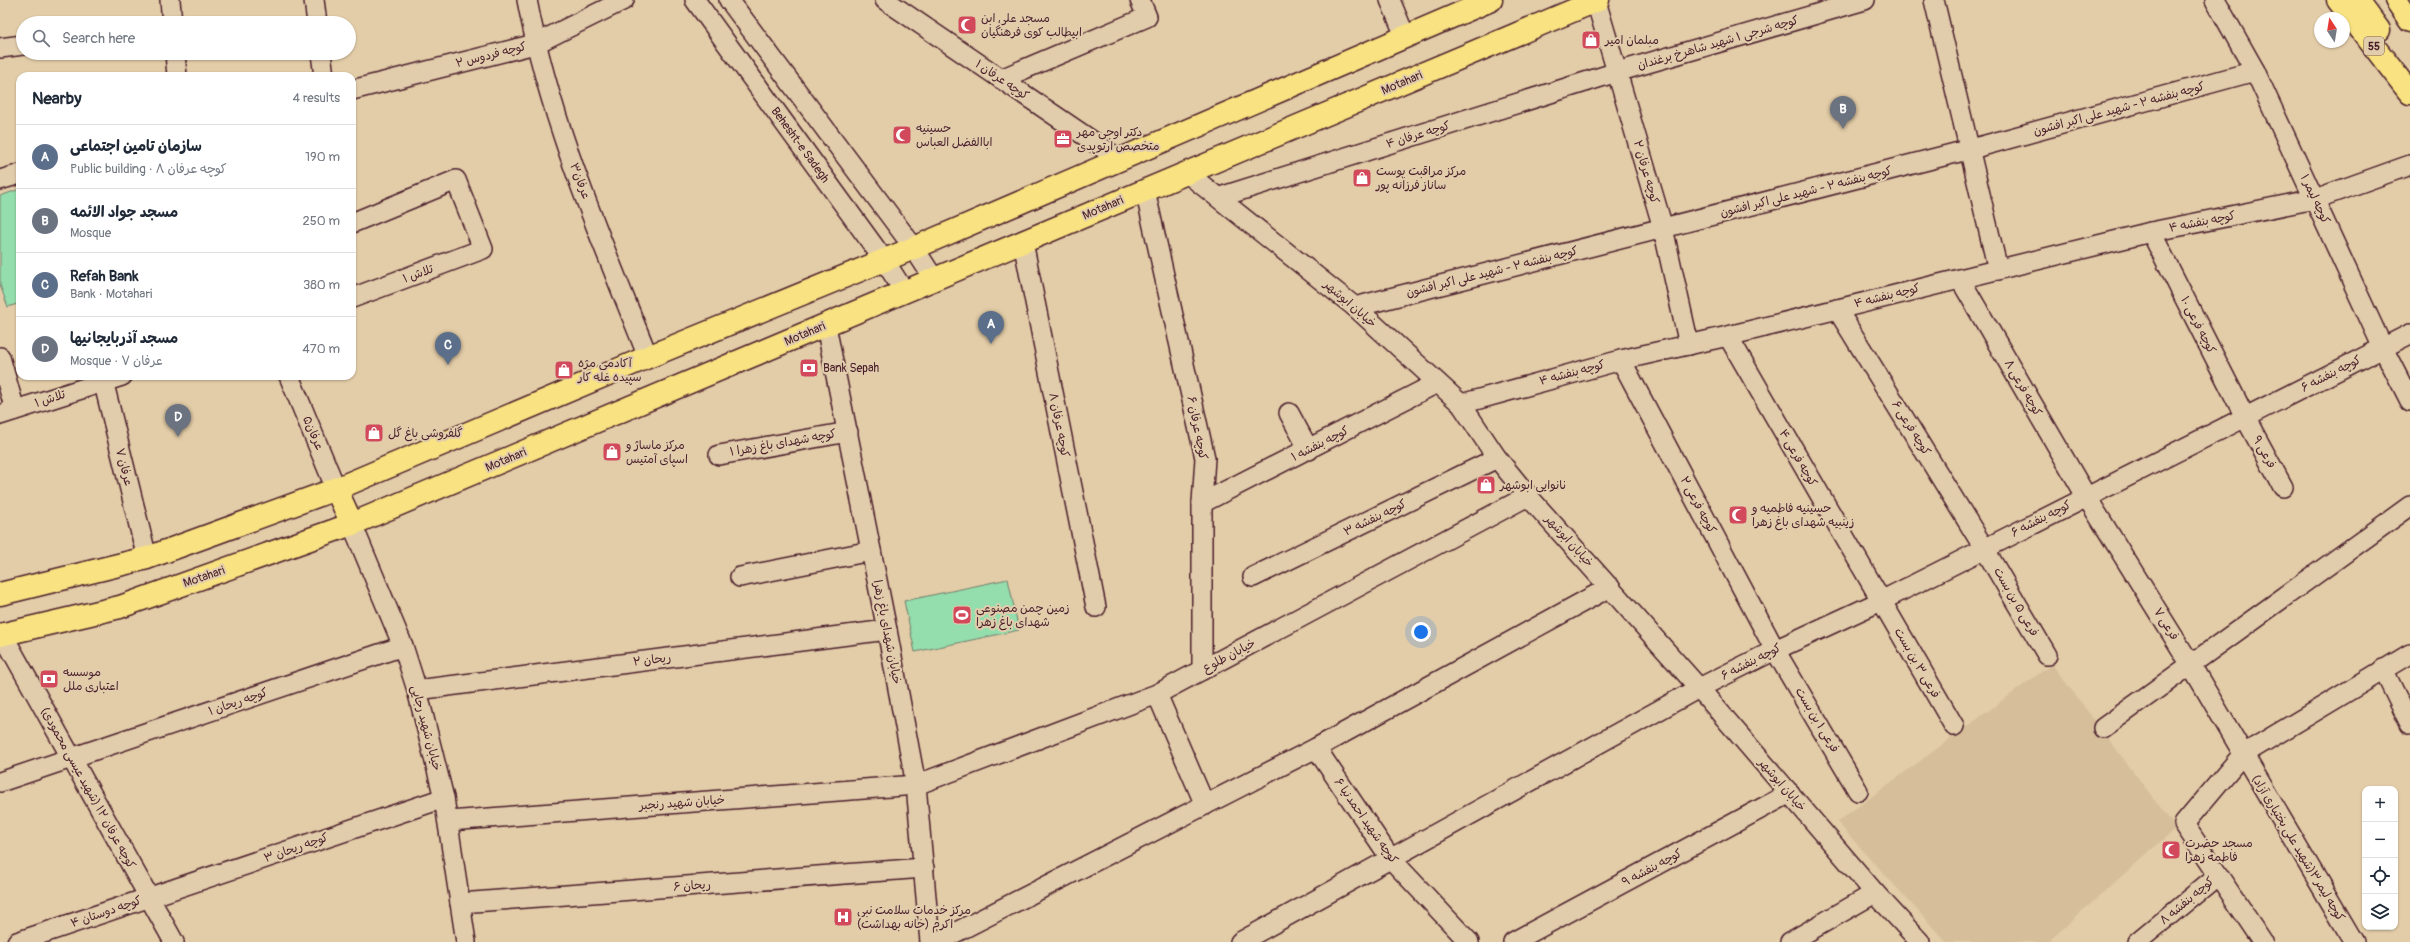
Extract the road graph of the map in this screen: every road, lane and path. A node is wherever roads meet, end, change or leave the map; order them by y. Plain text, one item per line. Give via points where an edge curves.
1 (170, 0) edge
2 (314, 0) edge
3 (527, 0) edge
4 (624, 0) edge
5 (695, 0) edge
6 (729, 0) edge
7 (885, 0) edge
8 (1140, 0) edge
9 (1390, 0) edge
10 (1491, 0) edge
11 (1597, 0) edge
12 (1865, 0) edge
13 (1934, 0) edge
14 (2215, 0) edge
15 (2338, 0) edge
16 (2358, 0) edge
17 (2396, 0) edge
18 (171, 16) edge
19 (316, 16) edge
20 (2410, 21) edge
21 (755, 35) junction
22 (1405, 36) junction
23 (535, 44) junction
24 (16, 46) edge
25 (0, 48) edge
26 (732, 51) junction
27 (176, 60) edge
28 (322, 60) edge
29 (2255, 71) junction
30 (2410, 71) edge
31 (177, 72) edge
32 (323, 72) edge
33 (1617, 72) junction
34 (1001, 79) junction
35 (356, 89) edge
36 (2410, 93) edge
37 (1971, 149) junction
38 (1119, 159) junction
39 (2410, 164) edge
40 (1187, 173) junction
41 (16, 175) edge
42 (0, 180) edge
43 (1145, 190) junction
44 (1220, 197) junction
45 (2315, 199) junction
46 (356, 221) edge
47 (1663, 228) junction
48 (2151, 232) junction
49 (1023, 242) junction
50 (914, 248) junction
51 (884, 260) junction
52 (1998, 270) junction
53 (934, 279) junction
54 (1960, 279) junction
55 (904, 291) junction
56 (356, 297) edge
57 (1355, 307) junction
58 (1838, 309) junction
59 (826, 326) junction
60 (2410, 334) edge
61 (1728, 336) junction
62 (1689, 345) junction
63 (2383, 348) junction
64 (0, 357) edge
65 (648, 357) junction
66 (1621, 360) junction
67 (99, 380) edge
68 (102, 380) edge
69 (291, 380) edge
70 (1437, 383) junction
71 (2410, 401) edge
72 (1461, 404) junction
73 (8, 412) edge
74 (1289, 413) dead end
75 (2245, 418) junction
76 (848, 432) junction
77 (1309, 450) junction
78 (720, 454) dead end
79 (1497, 458) junction
80 (2283, 487) dead end
81 (336, 489) junction
82 (1528, 496) junction
83 (2086, 496) junction
84 (1202, 503) junction
85 (2410, 506) edge
86 (352, 524) junction
87 (1984, 548) junction
88 (871, 551) junction
89 (147, 558) junction
90 (740, 577) dead end
91 (1253, 577) dead end
92 (1610, 588) junction
93 (0, 594) edge
94 (1881, 601) junction
95 (1096, 607) dead end
96 (887, 630) junction
97 (2, 635) edge
98 (403, 646) junction
99 (1775, 650) junction
100 (2410, 654) edge
101 (2047, 655) dead end
102 (2191, 664) junction
103 (2383, 669) junction
104 (1202, 670) junction
105 (1700, 688) junction
106 (417, 690) junction
107 (1157, 694) junction
108 (2410, 724) edge
109 (1954, 726) dead end
110 (2103, 728) dead end
111 (1316, 748) junction
112 (2242, 755) junction
113 (72, 758) junction
114 (0, 782) edge
115 (916, 785) junction
116 (1858, 791) dead end
117 (1790, 793) junction
118 (444, 798) junction
119 (1205, 805) junction
120 (449, 821) junction
121 (1390, 859) junction
122 (924, 868) junction
123 (2217, 876) junction
124 (1875, 893) junction
125 (148, 897) junction
126 (460, 904) junction
127 (17, 942) edge
128 (174, 942) edge
129 (466, 942) edge
130 (930, 942) edge
131 (937, 942) edge
132 (1240, 942) edge
133 (1469, 942) edge
134 (1513, 942) edge
135 (1790, 942) edge
136 (1920, 942) edge
137 (2137, 942) edge
138 (2263, 942) edge
139 (2354, 942) edge

1 - 18 street
2 - 19 street
3 - 23 street, عرفان۳
4 - 23 street, کوچه فردوس ۲
5 - 26 street, Behesht-e Sadegh
6 - 21 street
7 - 34 street, کوچه عرفان ۱
8 - 34 street via 1147,17
9 - 22 street
10 - 22 main road
11 - 33 street, کوچه عرفان ۲
11 - 40 main road, Motahari
12 - 33 street, کوچه شرجی ۱ شهید شاهرخ برغندان
13 - 37 street
14 - 29 street, کوچه لیمر ۱
15 - 36 main road, 55
16 - 30 main road
17 - 20 main road
21 - 26 street
21 - 50 street
22 - 38 main road
23 - 35 street, کوچه فردوس ۲
23 - 65 street, عرفان۳ via 566,144
24 - 25 street
26 - 51 street, Behesht-e Sadegh
27 - 31 street
28 - 32 street
29 - 37 street, کوچه بنفشه ۲ - شهید علی اکبر افشون
29 - 45 street, کوچه لیمر ۱
33 - 44 street, کوچه عرفان ۴
33 - 47 street, کوچه عرفان ۲
34 - 38 street, کوچه عرفان ۱
37 - 47 street, کوچه بنفشه ۲ - شهید علی اکبر افشون
37 - 52 street
38 - 50 main road
39 - 45 street, کوچه بنفشه ۴
40 - 43 main road, Motahari
40 - 44 street, خیابان ابوشهر
41 - 42 street
43 - 49 main road, Motahari
43 - 84 street, کوچه عرفان ۶ via 1205,458
44 - 57 street, خیابان ابوشهر
45 - 48 street, کوچه بنفشه ۴
45 - 63 street, کوچه لیمر ۱
46 - 56 street, تلاش ۱ via 456,180 483,249
47 - 57 street, کوچه بنفشه ۲ - شهید علی اکبر افشون
47 - 62 street, کوچه عرفان ۲
48 - 52 street, کوچه بنفشه ۴
48 - 75 street, کوچه فرعی ۱۰
49 - 53 main road, Motahari
49 - 95 street, کوچه عرفان ۸
50 - 51 main road
50 - 53 street
51 - 55 street, Behesht-e Sadegh
51 - 65 main road
52 - 54 street, کوچه بنفشه ۴
53 - 55 main road, Motahari
54 - 58 street, کوچه بنفشه ۴
54 - 83 street, کوچه فرعی ۸
55 - 59 main road, Motahari
57 - 70 street, خیابان ابوشهر
58 - 61 street, کوچه بنفشه ۴
58 - 87 street, کوچه فرعی ۶
59 - 76 street, خیابان شهدای باغ‌ زهرا
59 - 86 main road, Motahari
60 - 63 street, کوچه بنفشه ۶
61 - 62 street, کوچه بنفشه ۴
61 - 94 street, کوچه فرعی ۴
62 - 66 street, کوچه بنفشه ۴
63 - 71 street, کوچه لیمر ۱
63 - 75 street, کوچه بنفشه ۶
64 - 73 street
65 - 81 main road
66 - 72 street, کوچه بنفشه ۴
66 - 99 street, کوچه فرعی ۲
67 - 73 street, تلاش ۱
68 - 89 street, عرفان ۷
69 - 81 street, عرفان۵
70 - 72 street, خیابان ابوشهر
70 - 77 street, کوچه بنفشه ۱
72 - 79 street, خیابان ابوشهر
74 - 77 street
75 - 80 street, فرعی ۹
75 - 83 street, کوچه بنفشه ۶
76 - 78 street, کوچه شهدای باغ زهرا ۱
76 - 88 street, خیابان شهدای باغ‌ زهرا
77 - 84 street, کوچه بنفشه ۱
79 - 82 street, خیابان ابوشهر
79 - 91 street, کوچه بنفشه ۳
81 - 86 main road
81 - 89 main road
82 - 92 street, خیابان ابوشهر
82 - 104 street, خیابان طلوع
83 - 87 street, کوچه بنفشه ۶
83 - 102 street, فرعی ۷
84 - 104 street, کوچه عرفان ۶
85 - 102 street
86 - 97 main road, Motahari via 120,607
86 - 98 street, خیابان شهید رجایی
87 - 94 street, کوچه بنفشه ۶
87 - 101 street, فرعی ۵ بن بست
88 - 90 street
88 - 96 street, خیابان شهدای باغ‌ زهرا
89 - 93 main road
92 - 105 street, خیابان ابوشهر
92 - 111 street
94 - 99 street, کوچه بنفشه ۶
94 - 109 street, فرعی ۳ بن بست
96 - 106 street, ریحان ۲
96 - 115 street, خیابان شهدای باغ‌ زهرا
97 - 113 street, کوچه عرفان ۱۲ (شهید عیسی محمودی)
98 - 106 street, خیابان شهید رجایی
98 - 113 street, کوچه ریحان ۱
99 - 105 street, کوچه بنفشه ۶
99 - 116 street, فرعی ۱ بن بست
100 - 103 street
102 - 110 street
102 - 112 street, فرعی ۷
103 - 108 street
103 - 112 street
104 - 107 street, خیابان طلوع
105 - 117 street, خیابان ابوشهر
105 - 121 street, کوچه بنفشه ۶
106 - 118 street, خیابان شهید رجایی
107 - 115 street, خیابان طلوع
107 - 119 street
111 - 119 street
111 - 121 street, کوچه شهید احمدنیا ۶
112 - 123 street via 2184,824
112 - 139 street, کوچه لیمر۳(شهید علی بختیاری آزاد)
113 - 114 street, کوچه ریحان ۱
113 - 125 street, کوچه عرفان ۱۲ (شهید عیسی محمودی)
115 - 120 street, خیابان شهید رنجبر
115 - 122 street, خیابان شهدای باغ‌ زهرا
117 - 124 street, خیابان ابوشهر
117 - 134 street, کوچه بنفشه ۹
118 - 120 street, خیابان شهید رجایی
118 - 125 street, کوچه ریحان ۳
119 - 131 street
120 - 126 street, خیابان شهید رجایی
121 - 132 street, کوچه بنفشه ۶
121 - 133 street, کوچه شهید احمدنیا ۶
122 - 126 street, ریحان ۶
122 - 130 street, خیابان شهدای باغ‌ زهرا
123 - 137 street, کوچه بنفشه ۸
123 - 138 street
124 - 135 street
124 - 136 street, خیابان ابوشهر
125 - 127 street, کوچه دوستان ۴
125 - 128 street, کوچه عرفان ۱۲ (شهید عیسی محمودی)
126 - 129 street, خیابان شهید رجایی

